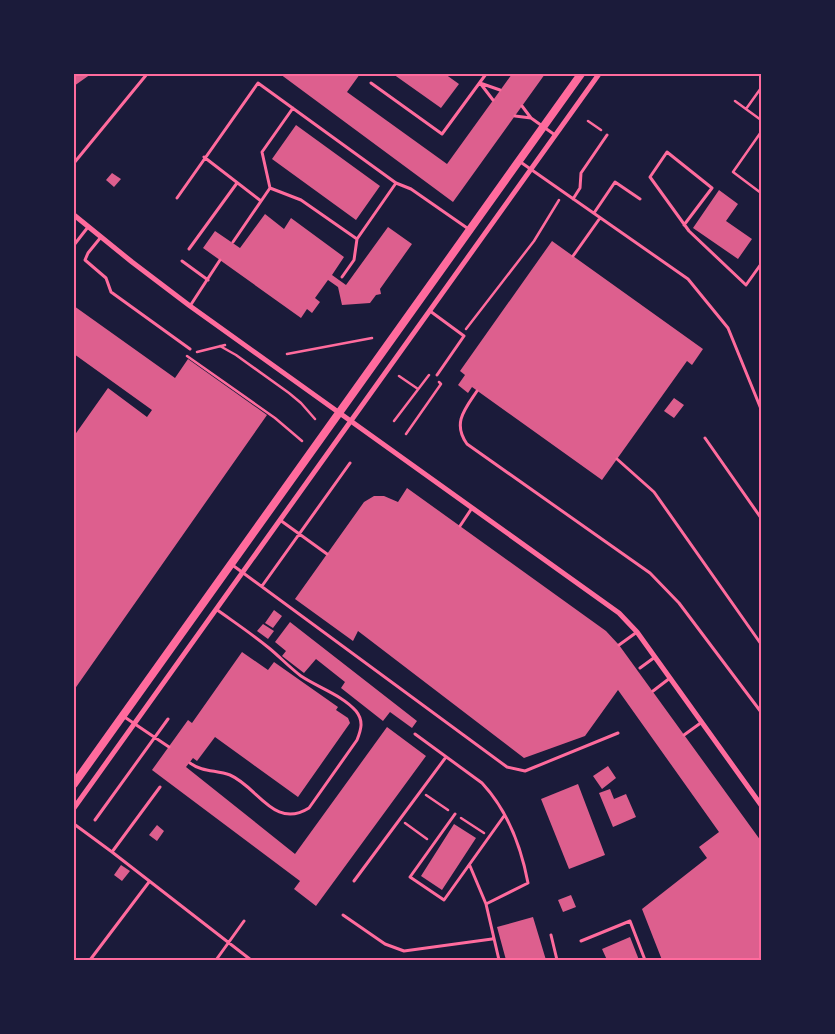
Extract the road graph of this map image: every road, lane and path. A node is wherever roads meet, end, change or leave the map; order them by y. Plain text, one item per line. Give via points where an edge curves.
1 (147, 74) edge
2 (486, 74) edge
3 (581, 74) edge
4 (599, 74) edge
5 (371, 83) dead end
6 (480, 83) junction
7 (761, 88) edge
8 (500, 90) dead end
9 (493, 100) dead end
10 (735, 101) dead end
11 (522, 106) dead end
12 (293, 108) junction
13 (746, 109) junction
14 (515, 116) dead end
15 (531, 118) junction
16 (761, 120) edge
17 (588, 121) dead end
18 (543, 127) junction
19 (761, 132) edge
20 (555, 135) junction
21 (607, 135) joint
22 (204, 157) junction
23 (519, 160) junction
24 (74, 163) edge
25 (531, 169) junction
26 (236, 183) junction
27 (396, 183) junction
28 (270, 188) junction
29 (564, 192) junction
30 (761, 193) edge
31 (177, 198) dead end
32 (573, 199) junction
33 (640, 199) dead end
34 (261, 201) junction
35 (594, 213) junction
36 (74, 215) edge
37 (600, 218) junction
38 (684, 224) junction
39 (88, 227) junction
40 (470, 230) junction
41 (101, 237) junction
42 (357, 239) junction
43 (233, 242) dead end
44 (74, 245) edge
45 (190, 249) dead end
46 (573, 256) dead end
47 (220, 260) dead end
48 (182, 261) dead end
49 (761, 264) edge
50 (342, 277) dead end
51 (208, 280) junction
52 (190, 306) junction
53 (429, 311) junction
54 (463, 334) junction
55 (372, 338) dead end
56 (224, 345) dead end
57 (220, 346) junction
58 (190, 349) junction
59 (287, 354) dead end
60 (437, 375) dead end
61 (399, 376) dead end
62 (418, 389) junction
63 (477, 391) dead end
64 (761, 409) edge
65 (339, 413) junction
66 (314, 419) dead end
67 (351, 421) junction
68 (394, 421) dead end
69 (406, 434) dead end
70 (705, 438) dead end
71 (302, 441) dead end
72 (617, 459) dead end
73 (350, 463) dead end
74 (473, 507) junction
75 (761, 518) edge
76 (279, 520) junction
77 (460, 526) dead end
78 (299, 534) junction
79 (327, 554) dead end
80 (230, 564) junction
81 (242, 572) junction
82 (262, 586) junction
83 (216, 609) junction
84 (637, 632) junction
85 (619, 644) dead end
86 (761, 644) edge
87 (655, 656) junction
88 (640, 668) dead end
89 (670, 678) junction
90 (653, 691) dead end
91 (761, 712) edge
92 (122, 716) junction
93 (168, 719) dead end
94 (702, 722) junction
95 (134, 724) junction
96 (415, 734) dead end
97 (618, 734) dead end
98 (684, 735) dead end
99 (154, 738) junction
100 (169, 747) dead end
101 (446, 757) junction
102 (190, 763) dead end
103 (74, 784) edge
104 (160, 787) dead end
105 (760, 801) edge
106 (74, 808) edge
107 (455, 814) dead end
108 (504, 815) junction
109 (400, 819) junction
110 (95, 820) dead end
111 (74, 824) edge
112 (433, 844) junction
113 (112, 852) junction
114 (470, 866) junction
115 (354, 881) dead end
116 (149, 882) junction
117 (486, 904) junction
118 (343, 915) dead end
119 (244, 921) dead end
120 (551, 935) dead end
121 (492, 939) junction
122 (581, 941) dead end
123 (228, 943) junction
124 (90, 960) edge
125 (216, 960) edge
126 (251, 960) edge
127 (499, 960) edge
128 (557, 960) edge
129 (645, 960) edge

1 - 24 lane
2 - 6 lane
3 - 18 street
4 - 20 street
5 - 6 lane via 442,134
6 - 8 lane
6 - 9 lane
7 - 13 path
10 - 13 path
11 - 15 lane
12 - 22 lane via 258,83
12 - 27 lane
12 - 28 lane via 262,152
13 - 16 path
14 - 15 lane
15 - 18 lane
17 - 21 path
18 - 20 lane
18 - 23 street
19 - 30 path via 732,172
20 - 25 street
21 - 32 lane via 581,173 580,188
22 - 26 lane
22 - 31 lane
23 - 25 lane
23 - 40 street
25 - 29 lane
25 - 53 street
26 - 34 lane
26 - 45 lane
27 - 40 lane via 411,189
27 - 42 lane
28 - 34 lane
28 - 42 lane via 301,200
29 - 32 lane
29 - 54 path via 534,241
32 - 35 lane
33 - 35 lane via 615,182
34 - 43 lane
35 - 37 lane
36 - 39 street
37 - 46 lane
37 - 64 lane via 688,280 709,303 728,328
38 - 38 lane via 712,188 667,152 650,176
38 - 49 lane via 746,285
39 - 41 street
39 - 44 lane
40 - 65 street
41 - 52 street
41 - 58 lane via 85,260 106,278 111,292
42 - 50 lane via 354,260
47 - 51 lane
48 - 51 lane
51 - 52 lane
52 - 65 street
53 - 54 lane
53 - 67 street
54 - 60 lane
55 - 59 path
56 - 57 path
57 - 58 path via 195,352
57 - 66 path via 302,403
58 - 71 path via 187,357 275,418
61 - 62 path
62 - 68 path
62 - 69 path via 428,374 441,384
63 - 91 lane via 460,422 460,434 467,444 650,573 679,603
65 - 67 street
65 - 80 street
67 - 74 street
67 - 76 street
70 - 75 lane
72 - 86 lane via 654,492
73 - 78 lane
74 - 77 lane
74 - 84 street via 605,602
76 - 78 lane
76 - 81 street
78 - 79 lane
78 - 82 lane
80 - 81 lane
80 - 92 street
81 - 82 lane
81 - 83 street
82 - 97 lane via 506,766 525,771
83 - 95 street
83 - 102 lane via 281,661 356,711 361,721 360,731 309,808 299,814 286,815 275,810 231,776 196,768
84 - 85 lane
84 - 87 street
87 - 88 lane
87 - 89 street
89 - 90 lane
89 - 94 street
92 - 95 lane
92 - 103 street
93 - 99 lane
94 - 98 lane
94 - 105 street
95 - 99 lane
95 - 106 street
96 - 101 lane
99 - 100 lane
99 - 110 lane
101 - 108 lane via 482,783
101 - 109 lane
104 - 113 lane
107 - 112 lane
108 - 114 lane
108 - 117 lane via 522,852 528,883
109 - 112 path
109 - 115 lane
111 - 113 lane
112 - 114 lane via 410,877 444,900
113 - 116 lane
114 - 117 lane
116 - 123 lane
116 - 124 lane
117 - 121 lane
118 - 121 lane via 384,944 404,951
119 - 123 lane
120 - 128 lane
121 - 127 lane
122 - 129 lane via 630,922
123 - 125 lane
123 - 126 lane

